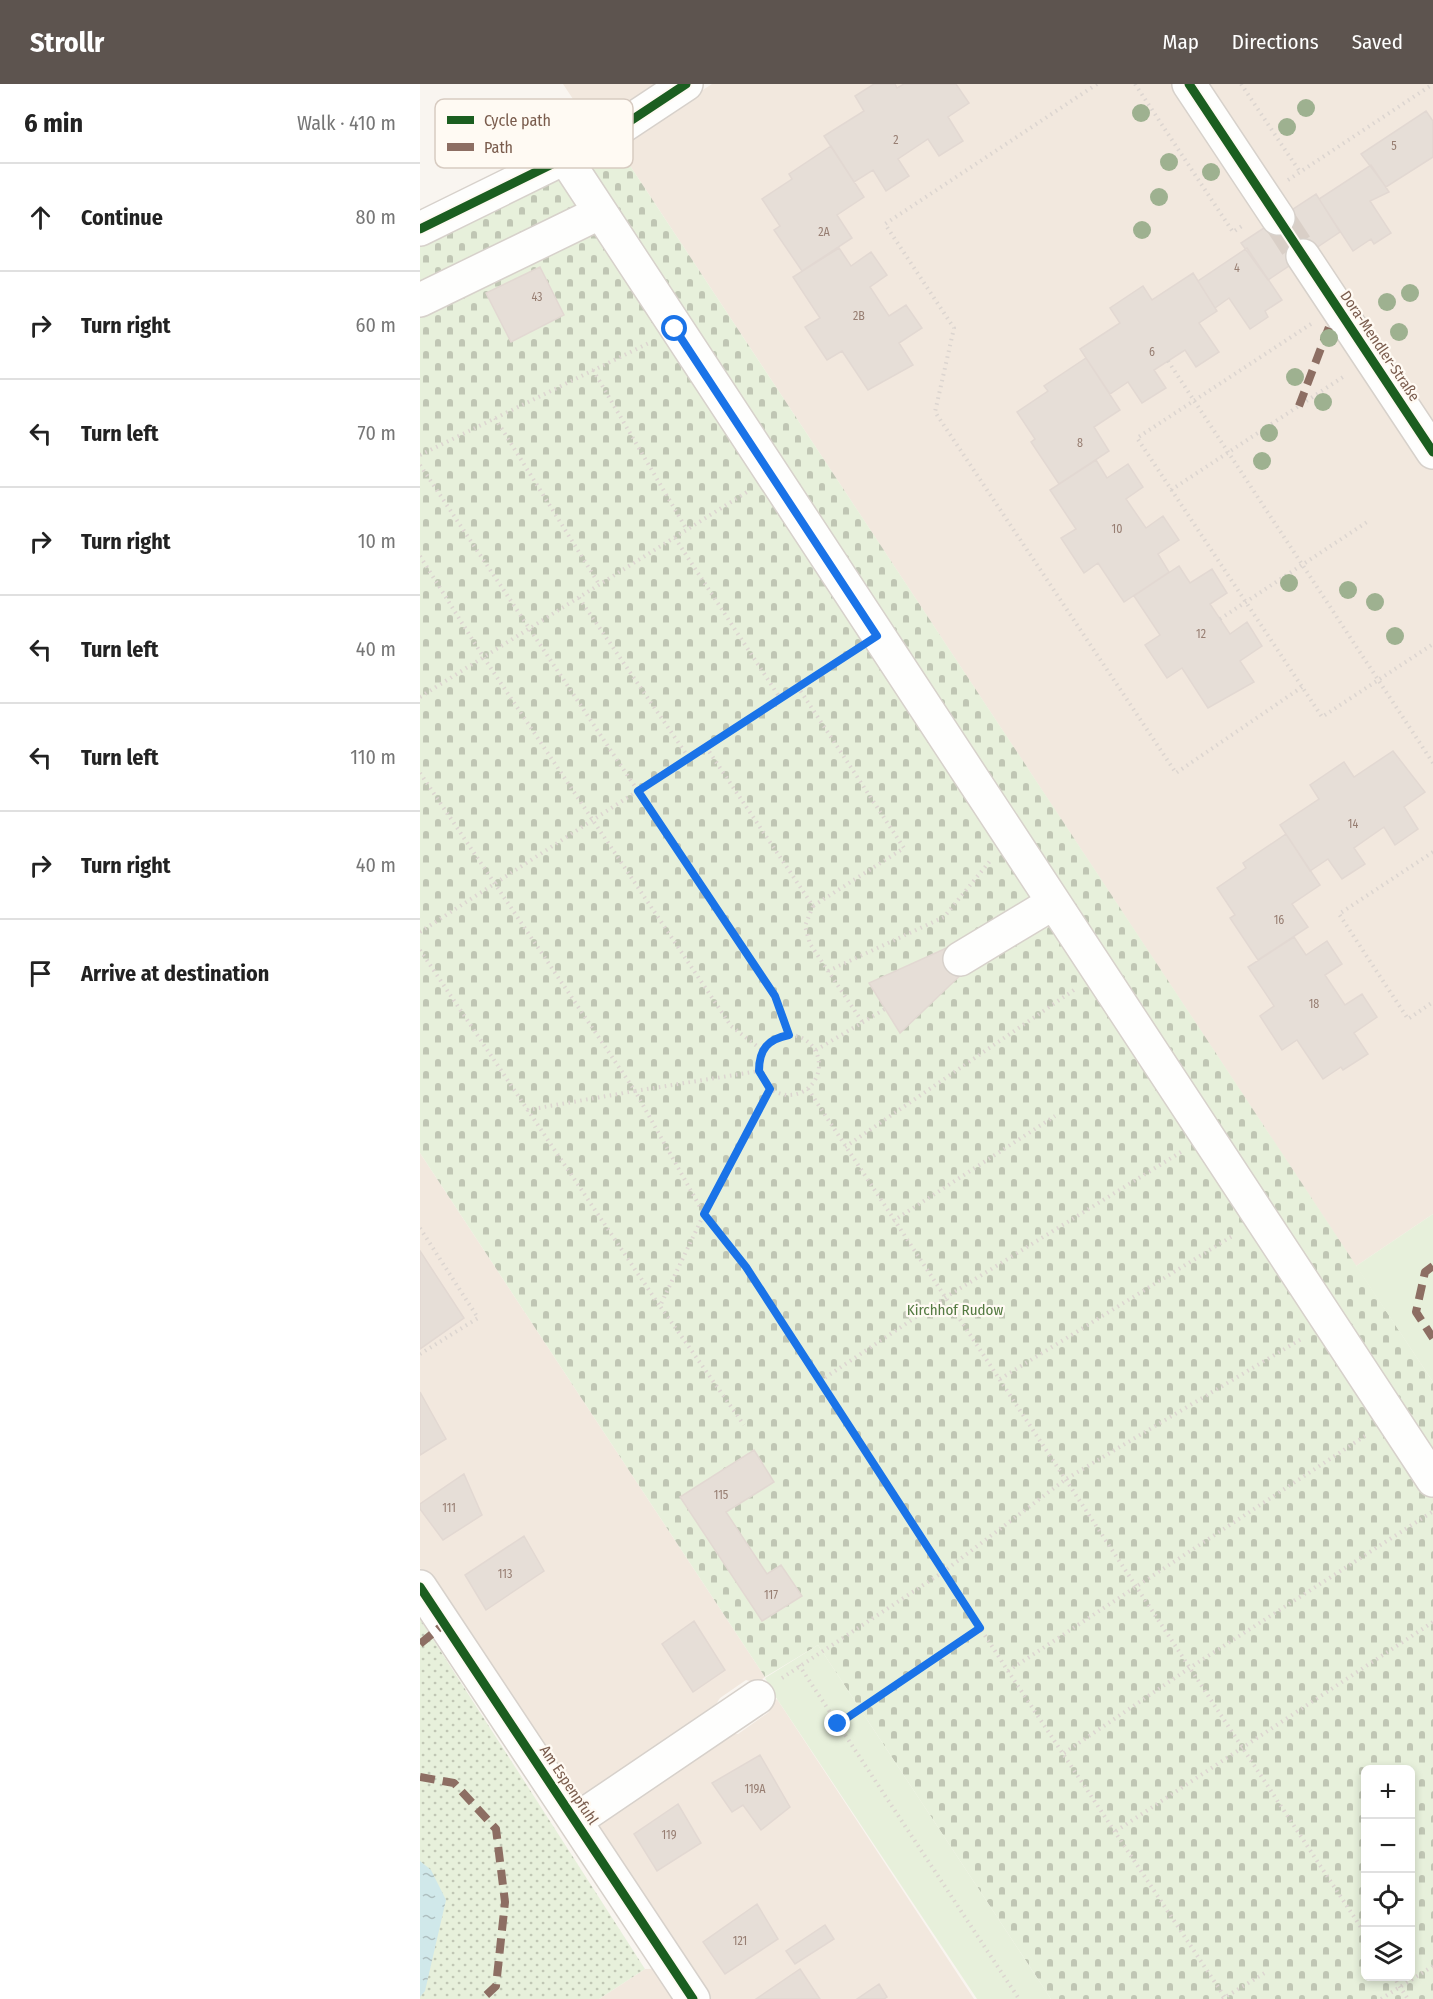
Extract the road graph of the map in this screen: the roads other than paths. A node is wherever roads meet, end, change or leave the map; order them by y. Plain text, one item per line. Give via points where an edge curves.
1 (686, 84) edge
2 (1189, 84) edge
3 (633, 119) edge
4 (545, 168) edge
5 (571, 168) edge
6 (1271, 207) tunnel mouth
7 (599, 213) junction
8 (420, 229) edge
9 (1303, 256) tunnel mouth
10 (420, 300) edge
11 (1433, 452) edge
12 (1053, 903) junction
13 (960, 959) dead end
14 (1433, 1480) edge
15 (420, 1587) edge
16 (758, 1697) dead end
17 (575, 1821) junction
18 (693, 1999) edge

1 - 3 street
2 - 6 street
4 - 8 street
5 - 7 street
7 - 10 street
7 - 12 street
9 - 11 street, Dora-Mendler-Straße
12 - 13 street
12 - 14 street
15 - 17 street, Am Espenpfuhl
16 - 17 street, Am Espenpfuhl
17 - 18 street, Am Espenpfuhl

